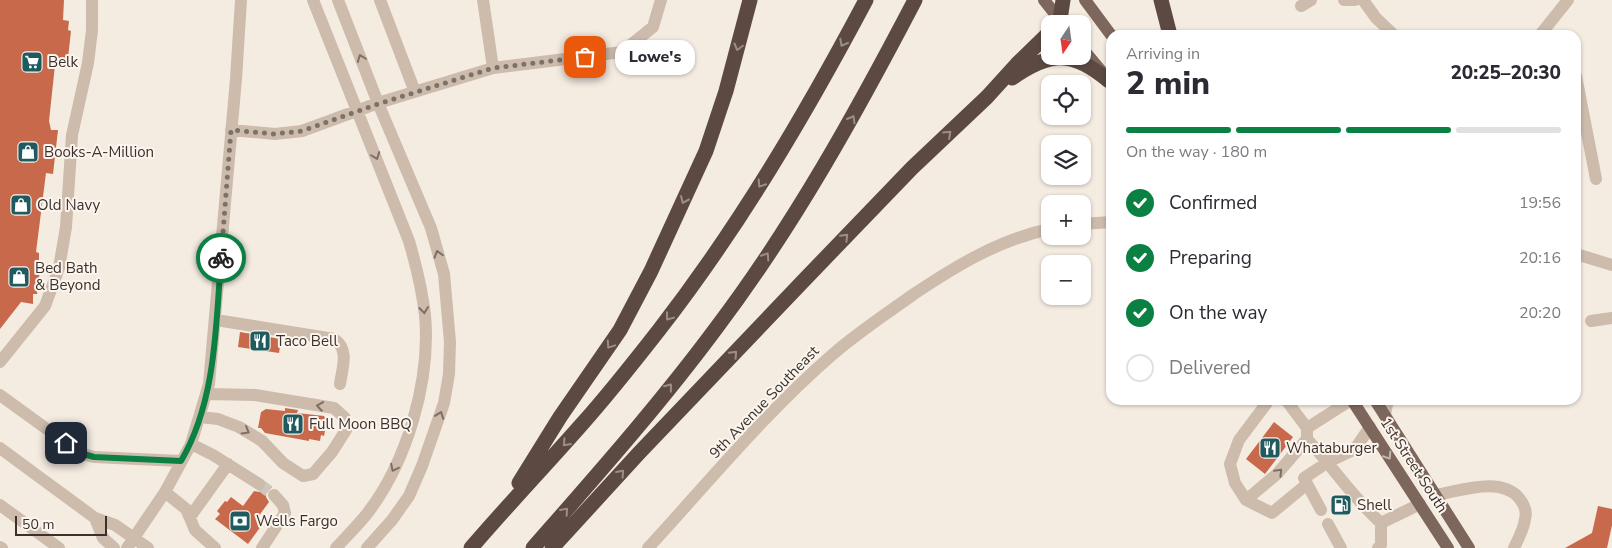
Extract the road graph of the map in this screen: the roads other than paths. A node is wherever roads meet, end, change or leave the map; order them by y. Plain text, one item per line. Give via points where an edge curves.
1 (92, 0) edge
2 (241, 0) edge
3 (313, 0) edge
4 (338, 0) edge
5 (380, 0) edge
6 (483, 0) edge
7 (661, 0) edge
8 (750, 0) edge
9 (866, 0) edge
10 (915, 0) edge
11 (1044, 0) edge
12 (1063, 0) edge
13 (1085, 0) edge
14 (1160, 0) edge
15 (1344, 0) edge
16 (1355, 0) edge
17 (1363, 0) edge
18 (1568, 0) edge
19 (1055, 15) edge
20 (1061, 15) edge
21 (1107, 30) edge
22 (1169, 30) edge
23 (1389, 30) edge
24 (1544, 30) edge
25 (1041, 41) edge
26 (1091, 59) edge
27 (493, 68) junction
28 (1106, 77) edge
29 (1106, 78) edge
30 (992, 91) junction
31 (416, 92) junction
32 (1581, 102) edge
33 (378, 104) junction
34 (358, 111) junction
35 (231, 130) junction
36 (1596, 179) dead end
37 (1106, 222) edge
38 (1091, 223) edge
39 (1041, 232) edge
40 (1581, 256) edge
41 (1612, 265) edge
42 (1612, 318) edge
43 (216, 320) junction
44 (1592, 321) dead end
45 (0, 362) edge
46 (340, 384) dead end
47 (206, 394) junction
48 (0, 395) edge
49 (1265, 405) edge
50 (1289, 405) edge
51 (1345, 405) edge
52 (1355, 405) edge
53 (1378, 405) edge
54 (1387, 405) edge
55 (1384, 414) junction
56 (200, 417) junction
57 (1370, 427) junction
58 (1307, 434) junction
59 (191, 444) junction
60 (0, 448) edge
61 (181, 461) junction
62 (1328, 462) junction
63 (228, 464) junction
64 (259, 484) tunnel mouth
65 (1308, 484) junction
66 (165, 492) junction
67 (1436, 494) junction
68 (274, 495) tunnel mouth
69 (1246, 500) junction
70 (0, 504) edge
71 (1420, 504) junction
72 (1321, 510) dead end
73 (499, 516) junction
74 (190, 517) junction
75 (95, 518) junction
76 (1381, 523) junction
77 (1328, 524) dead end
78 (130, 543) edge
79 (59, 548) edge
80 (114, 548) edge
81 (148, 548) edge
82 (216, 548) edge
83 (262, 548) edge
84 (336, 548) edge
85 (367, 548) edge
86 (471, 548) edge
87 (533, 548) edge
88 (552, 548) edge
89 (648, 548) edge
90 (1341, 548) edge
91 (1378, 548) edge
92 (1448, 548) edge
93 (1469, 548) edge
94 (1514, 548) edge

1 - 45 street via 88,63 72,135 66,227 59,268 45,306
2 - 35 street
3 - 34 street
33 -> 4 street
5 - 31 street
6 - 27 street
7 - 27 street via 653,27 622,52
8 -> 73 highway via 706,151 652,271 620,330 560,417
9 -> 73 highway via 783,150 692,286 584,423
87 -> 10 highway via 628,439 748,284 844,132
11 - 19 main road
12 - 20 highway
13 - 21 main road
14 - 22 highway
15 - 16 street
17 - 23 street
18 - 24 street
25 - 30 highway
26 - 28 main road
27 - 31 street
29 - 30 highway via 1092,66 1071,59 1052,58 1025,69
88 -> 30 highway via 808,276
31 - 33 street
32 - 36 street
33 - 34 street
85 -> 33 street via 409,496 422,466 444,403 450,342 444,274 431,228
34 - 35 street via 289,134
34 -> 84 street via 419,275 426,343 415,413 400,456 367,514
35 - 43 street
37 - 38 street
39 - 89 street, 9th Avenue Southeast via 1007,241 956,267 874,322 832,355 766,418
40 - 41 street
42 - 44 street
43 - 46 street via 334,340 342,346 344,354
43 - 47 street
47 - 56 street
56 -> 47 street via 218,419 239,427 262,441 283,463 303,476 318,469 346,430 345,418 334,408 255,395
48 - 61 street via 80,453 94,457
49 - 69 street via 1239,440 1230,464 1235,483
50 - 58 street
51 - 58 street
52 - 57 main road, 1st Street South
53 - 55 main road, 1st Street South
54 - 55 street
55 - 57 main road
55 - 67 main road, 1st Street South
56 - 59 street
57 - 62 street via 1355,448
57 -> 71 main road, 1st Street South
58 - 62 street
69 -> 58 street via 1277,474
59 - 61 street
59 - 63 street
60 - 75 street
61 - 66 street
62 - 65 street via 1304,478
62 - 76 street via 1362,506
63 - 64 street
63 - 74 street
65 - 69 street via 1272,513
65 - 72 street
66 - 74 street via 186,509
66 - 78 street
67 - 71 main road
67 - 93 main road, 1st Street South
67 - 94 street via 1493,485 1511,490 1523,503 1526,518
68 - 83 street via 285,513
70 - 79 street
71 - 76 street
71 - 92 main road, 1st Street South
73 - 86 highway
74 - 82 street via 195,530
75 - 78 street via 115,525
75 - 80 street via 103,538
76 - 91 street via 1381,545
77 - 90 street
78 - 81 street

